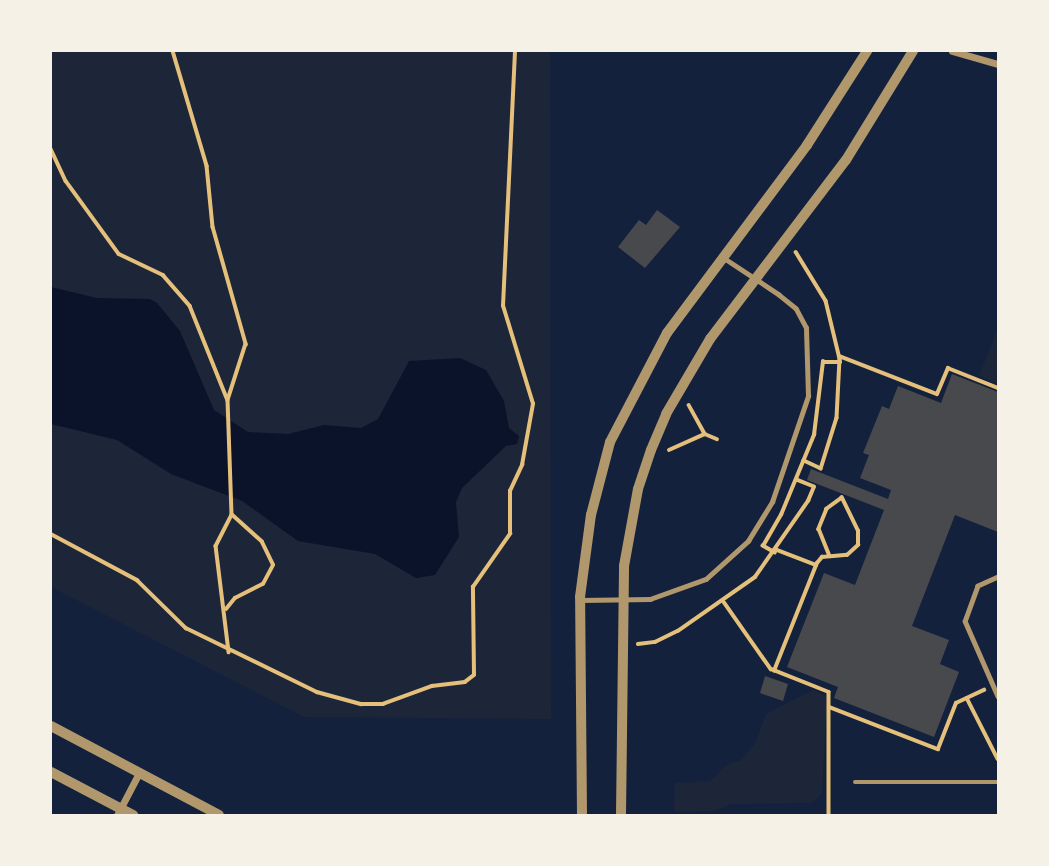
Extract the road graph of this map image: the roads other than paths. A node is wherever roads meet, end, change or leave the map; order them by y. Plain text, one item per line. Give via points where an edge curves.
1 (867, 51) edge
2 (913, 51) edge
3 (952, 51) edge
4 (998, 64) edge
5 (723, 258) junction
6 (755, 279) junction
7 (998, 577) edge
8 (622, 599) junction
9 (580, 600) junction
10 (998, 696) edge
11 (51, 726) edge
12 (51, 772) edge
13 (139, 773) junction
14 (855, 782) dead end
15 (998, 782) edge
16 (119, 812) edge
17 (133, 815) edge
18 (219, 815) edge
19 (582, 815) edge
20 (621, 815) edge

1 - 5 street via 807,145
2 - 6 street via 846,160
3 - 4 street
5 - 6 lane
5 - 9 street via 649,363 610,442 591,515
6 - 8 street via 710,339 666,414 638,489
6 - 8 lane via 796,309 809,345 806,405 772,502 748,541 706,579 667,595
7 - 10 lane via 978,586 965,621
8 - 9 lane
8 - 20 street
9 - 19 street
11 - 13 street
12 - 16 street
13 - 16 street
13 - 18 street
14 - 15 lane
16 - 17 street

